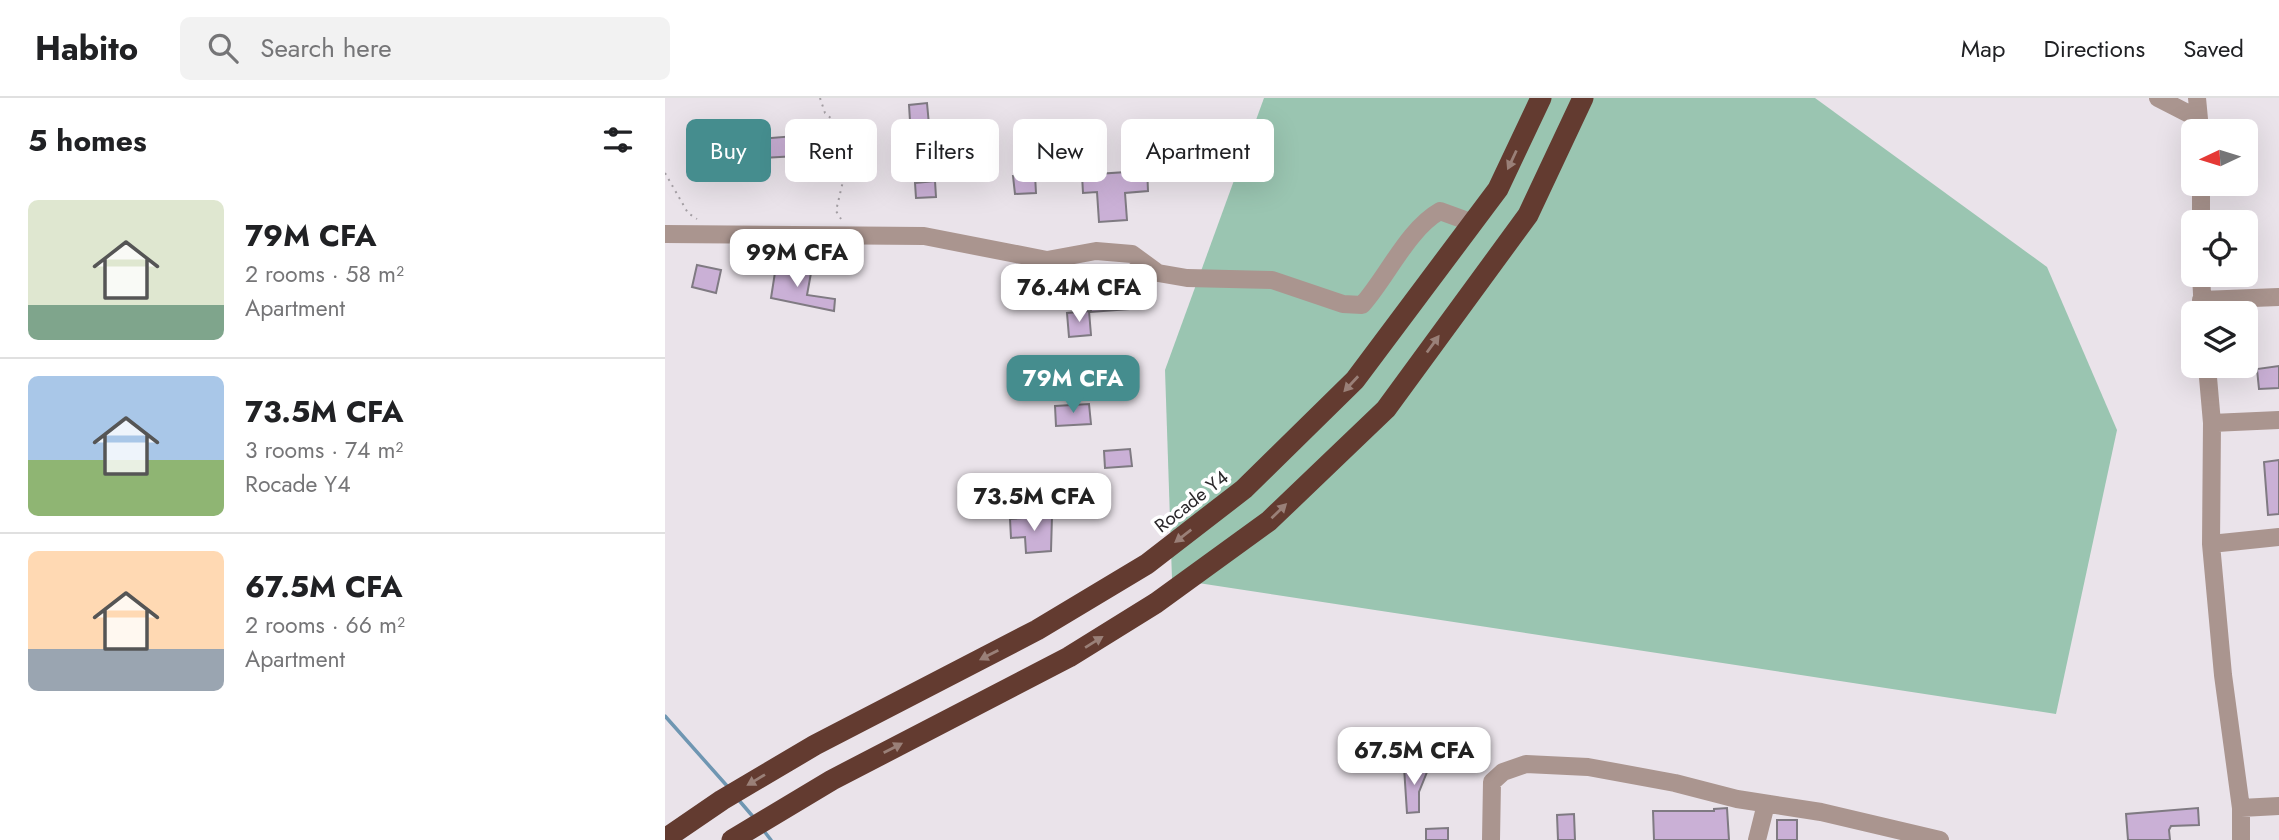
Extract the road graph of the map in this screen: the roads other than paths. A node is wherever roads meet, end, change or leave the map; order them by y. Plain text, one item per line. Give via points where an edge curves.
1 (1541, 98) edge
2 (1583, 98) edge
3 (2158, 98) edge
4 (2197, 98) edge
5 (2190, 119) edge
6 (2199, 119) edge
7 (1473, 223) junction
8 (665, 234) edge
9 (2279, 297) edge
10 (2245, 301) edge
11 (2208, 378) edge
12 (2279, 420) edge
13 (2212, 423) junction
14 (2279, 537) edge
15 (2211, 544) junction
16 (1766, 804) junction
17 (2279, 806) edge
18 (2241, 808) junction
19 (1891, 834) edge
20 (665, 839) edge
21 (732, 840) edge
22 (1491, 840) edge
23 (1757, 840) edge
24 (1940, 840) edge
25 (2241, 840) edge

1 -> 7 highway, Rocade Y4 via 1498,189
21 -> 2 highway via 832,780 1069,657 1156,603 1269,521 1386,408 1528,215
3 - 5 street
4 - 6 street
7 - 8 street via 1440,211 1424,220 1362,305 1343,304 1272,280 1158,273 1132,254 1096,251 1047,260 923,236
7 -> 20 highway, Rocade Y4 via 1355,380 1244,489 1147,564 1037,630 815,745
9 - 10 street
11 - 13 street
12 - 13 street
13 - 15 street
14 - 15 street
15 - 18 street
16 - 19 street via 1821,812
16 - 22 street via 1588,767 1527,764 1503,772 1492,782
16 - 23 street
17 - 18 street
18 - 25 street
19 - 24 street

